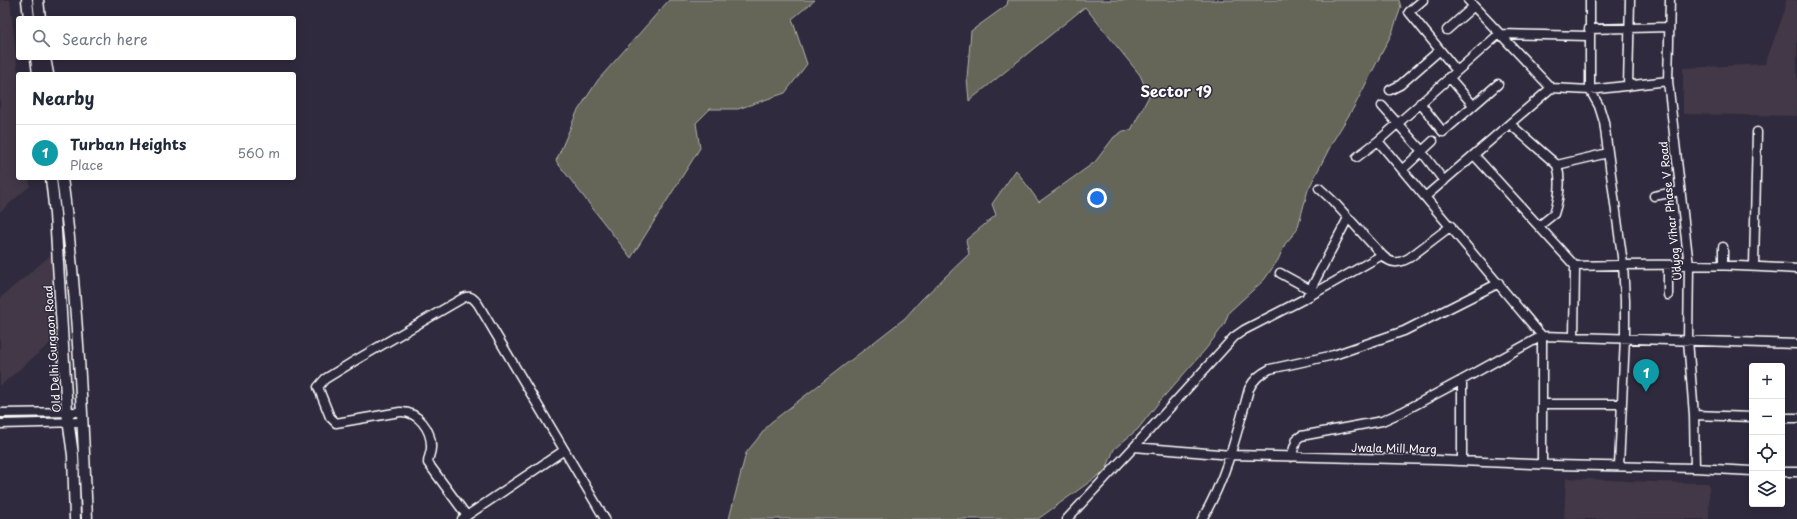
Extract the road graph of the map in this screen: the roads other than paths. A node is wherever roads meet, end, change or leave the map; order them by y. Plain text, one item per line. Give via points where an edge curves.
1 (27, 0) edge
2 (38, 0) edge
3 (1423, 0) edge
4 (1590, 0) edge
5 (1630, 0) edge
6 (1670, 0) edge
7 (1471, 3) edge
8 (30, 16) edge
9 (40, 16) edge
10 (1669, 27) junction
11 (1630, 28) junction
12 (1447, 30) dead end
13 (1589, 32) junction
14 (1499, 34) junction
15 (1440, 50) junction
16 (36, 60) edge
17 (45, 60) edge
18 (1457, 71) junction
19 (38, 72) edge
20 (48, 72) edge
21 (1449, 77) junction
22 (1668, 80) junction
23 (1498, 84) dead end
24 (1628, 86) junction
25 (1551, 88) junction
26 (1390, 90) dead end
27 (1590, 90) junction
28 (1420, 104) junction
29 (1474, 105) junction
30 (1382, 106) dead end
31 (1397, 124) junction
32 (1510, 124) junction
33 (1757, 132) dead end
34 (1378, 141) junction
35 (1433, 141) dead end
36 (1424, 153) junction
37 (1608, 153) junction
38 (1474, 155) junction
39 (1357, 157) dead end
40 (1557, 165) junction
41 (1403, 169) junction
42 (50, 180) edge
43 (62, 180) edge
44 (1444, 181) junction
45 (1319, 188) dead end
46 (1680, 191) junction
47 (1654, 196) dead end
48 (1425, 197) junction
49 (1348, 218) junction
50 (1451, 226) junction
51 (1539, 226) junction
52 (1723, 247) dead end
53 (1382, 255) junction
54 (1623, 264) junction
55 (1668, 265) junction
56 (1723, 265) junction
57 (1575, 266) junction
58 (1689, 266) junction
59 (1754, 266) junction
60 (1797, 269) edge
61 (1280, 273) dead end
62 (1498, 283) junction
63 (1311, 290) junction
64 (1668, 295) dead end
65 (1306, 298) junction
66 (1542, 336) junction
67 (1574, 337) junction
68 (1625, 338) junction
69 (1688, 340) junction
70 (1797, 344) edge
71 (1462, 380) junction
72 (1542, 404) junction
73 (1622, 404) junction
74 (68, 412) junction
75 (0, 413) edge
76 (1694, 415) junction
77 (81, 417) junction
78 (1749, 417) edge
79 (1785, 418) edge
80 (1797, 418) edge
81 (68, 423) junction
82 (0, 424) edge
83 (1134, 447) junction
84 (563, 451) junction
85 (1231, 456) junction
86 (1291, 457) junction
87 (1462, 461) junction
88 (1542, 464) junction
89 (1619, 466) junction
90 (1695, 468) junction
91 (1749, 471) edge
92 (1785, 472) edge
93 (1797, 472) edge
94 (464, 517) edge
95 (75, 519) edge
96 (87, 519) edge
97 (604, 519) edge
98 (1067, 519) edge
99 (1202, 519) edge

1 - 8 main road
2 - 9 main road
3 - 15 street via 1409,12
4 - 13 street
5 - 11 street
6 - 10 street, Udyog Vihar Phase V Road
7 - 12 street
7 - 14 street
10 - 11 street
10 - 22 street, Udyog Vihar Phase V Road
11 - 13 street
11 - 24 street
13 - 14 street
13 - 27 street
14 - 18 street
14 - 25 street
15 - 18 street
15 - 26 street via 1400,86
16 - 19 main road
17 - 20 main road
18 - 21 street
21 - 28 street
21 - 29 street
22 - 24 street
22 - 46 street, Udyog Vihar Phase V Road
23 - 29 street
24 - 27 street
25 - 27 street
25 - 32 street
27 - 37 street via 1604,122
28 - 29 street via 1443,132
28 - 31 street
30 - 31 street
31 - 34 street
31 - 36 street
32 - 38 street
32 - 40 street
33 - 59 street
34 - 39 street
34 - 41 street
35 - 36 street
36 - 41 street
36 - 44 street
37 - 40 street
37 - 54 street
38 - 44 street
38 - 51 street
40 - 51 street via 1560,184 1554,214 1551,219
41 - 48 street
42 - 74 main road, Old Delhi Gurgaon Road via 55,214
43 - 77 main road via 79,357
44 - 48 street
45 - 49 street
46 - 47 street
46 - 58 street, Udyog Vihar Phase V Road
48 - 50 street
49 - 53 street
49 - 63 street
50 - 53 street via 1402,262 1394,263
50 - 62 street
51 - 57 street
52 - 56 street
53 - 65 street
54 - 55 street
54 - 57 street
54 - 68 street
55 - 58 street
55 - 64 street
56 - 58 street
56 - 59 street
57 - 67 street
58 - 69 street, Udyog Vihar Phase V Road
59 - 60 street
61 - 63 street
62 - 66 street
62 - 85 street via 1397,333 1334,355 1270,369 1261,374 1249,389
63 - 65 street
65 - 83 street via 1234,337
66 - 67 street
66 - 71 street
66 - 72 street
67 - 68 street
68 - 69 street
68 - 73 street
69 - 70 street
69 - 76 street, Udyog Vihar Phase V Road
71 - 86 street via 1382,421 1301,436 1296,439
71 - 87 street
72 - 73 street
72 - 88 street
73 - 89 street
74 - 75 street
74 - 77 street
74 - 81 main road, Old Delhi Gurgaon Road
76 - 78 street
76 - 90 street, Udyog Vihar Phase V Road
77 - 81 street
77 - 96 main road
79 - 80 street
81 - 82 street
81 - 95 main road, Old Delhi Gurgaon Road via 73,455
83 - 85 street, Jwala Mill Marg
83 - 98 street
84 - 94 street
84 - 94 street via 478,304 469,296 356,360 318,387 330,417 336,423 400,412 417,416 426,427 430,438 428,463
84 - 97 street
85 - 86 street, Jwala Mill Marg
85 - 99 street
86 - 87 street, Jwala Mill Marg
87 - 88 street, Jwala Mill Marg
88 - 89 street, Jwala Mill Marg
89 - 90 street, Jwala Mill Marg
90 - 91 street, Jwala Mill Marg
92 - 93 street

